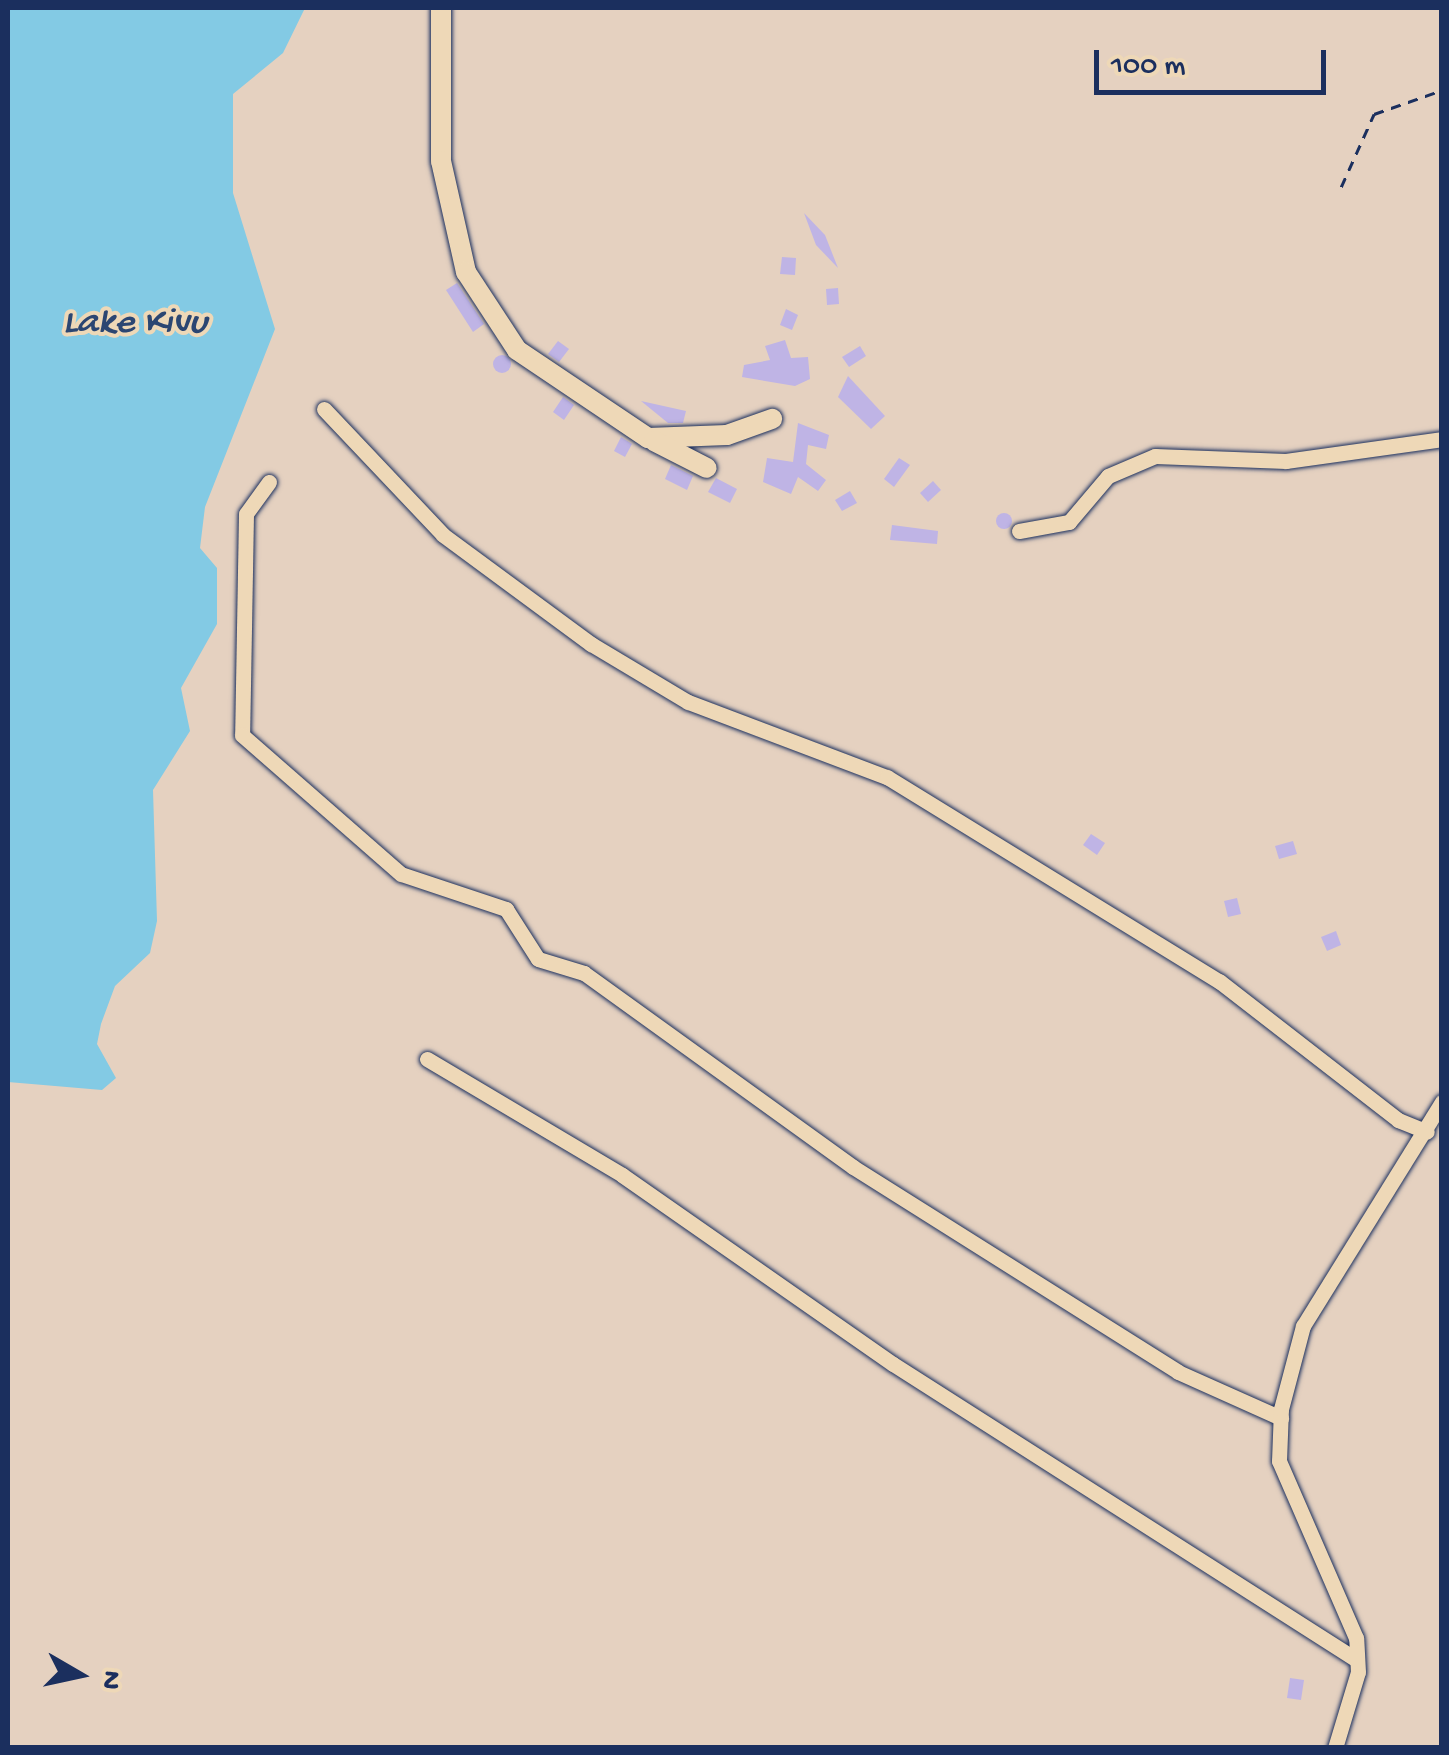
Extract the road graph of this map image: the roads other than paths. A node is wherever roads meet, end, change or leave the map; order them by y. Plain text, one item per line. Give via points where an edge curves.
1 (441, 8) edge
2 (324, 409) dead end
3 (772, 419) dead end
4 (648, 438) junction
5 (1442, 438) edge
6 (707, 468) dead end
7 (269, 482) dead end
8 (1019, 531) dead end
9 (427, 1059) dead end
10 (1442, 1102) edge
11 (1427, 1132) junction
12 (1281, 1418) junction
13 (1357, 1660) junction
14 (1335, 1748) edge

1 - 4 street via 441,161 466,272 517,350
2 - 11 street via 443,535 591,644 688,702 887,777 1219,980 1398,1120
3 - 4 street via 727,435
4 - 6 street
5 - 8 street via 1286,462 1155,456 1108,476 1069,522
7 - 12 street via 246,514 242,735 401,874 506,908 538,959 584,973 853,1167 1178,1372
9 - 13 street via 622,1175 892,1364
10 - 11 street
11 - 12 street via 1303,1326
12 - 13 street via 1279,1461 1300,1525 1335,1577
13 - 14 street

